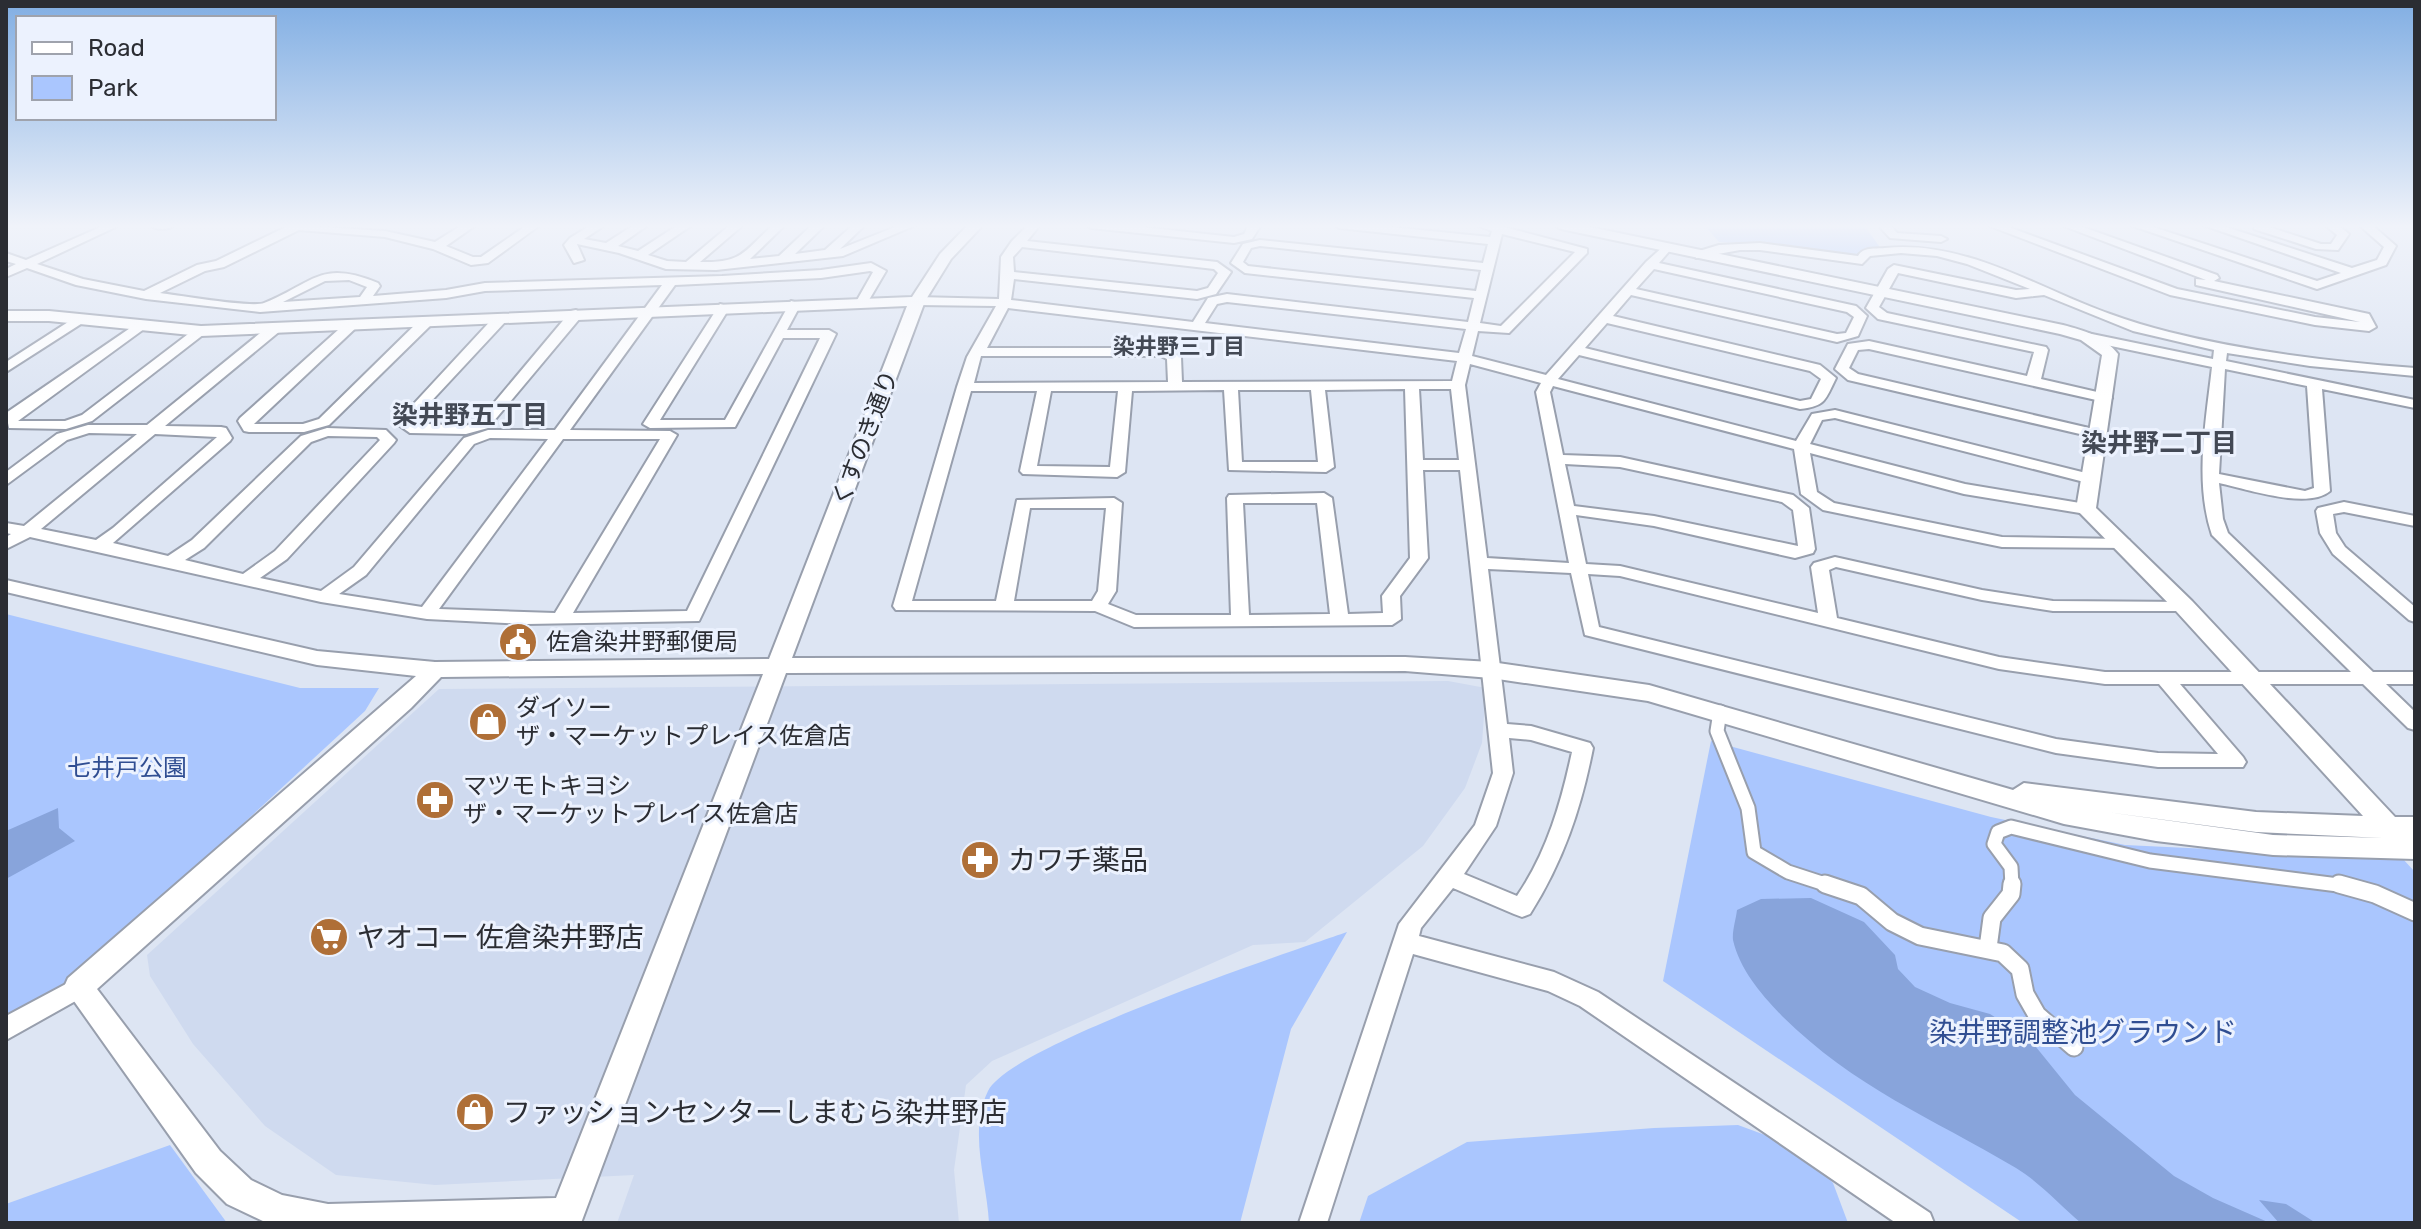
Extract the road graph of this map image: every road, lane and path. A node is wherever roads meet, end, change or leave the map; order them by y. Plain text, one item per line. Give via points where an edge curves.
1 (82, 282) edge
2 (172, 282) edge
3 (313, 282) edge
4 (365, 282) edge
5 (481, 282) edge
6 (639, 282) edge
7 (671, 282) edge
8 (873, 282) edge
9 (929, 282) edge
10 (1009, 282) edge
11 (1077, 282) edge
12 (1218, 282) edge
13 (1366, 282) edge
14 (1484, 282) edge
15 (1552, 282) edge
16 (1635, 282) edge
17 (1729, 282) edge
18 (1830, 282) edge
19 (1886, 282) edge
20 (1959, 282) edge
21 (2030, 282) edge
22 (2148, 282) edge
23 (2200, 282) edge
24 (2227, 282) edge
25 (2227, 282) edge
26 (475, 289) junction
27 (1628, 291) junction
28 (2043, 292) junction
29 (2174, 292) junction
30 (1880, 293) junction
31 (146, 295) junction
32 (1480, 295) junction
33 (364, 300) junction
34 (917, 301) junction
35 (862, 302) junction
36 (2297, 302) junction
37 (795, 304) junction
38 (1004, 304) junction
39 (724, 307) junction
40 (260, 308) junction
41 (651, 310) junction
42 (576, 314) junction
43 (9, 318) edge
44 (501, 318) junction
45 (1604, 318) junction
46 (79, 319) junction
47 (427, 321) junction
48 (353, 324) junction
49 (139, 326) junction
50 (1196, 327) junction
51 (1472, 327) junction
52 (275, 328) junction
53 (201, 331) junction
54 (780, 334) junction
55 (2087, 337) junction
56 (1576, 350) junction
57 (978, 352) junction
58 (2220, 354) junction
59 (1463, 358) junction
60 (6, 368) edge
61 (2415, 372) edge
62 (1549, 380) junction
63 (2033, 382) junction
64 (2314, 383) junction
65 (1458, 385) junction
66 (964, 387) junction
67 (1125, 387) junction
68 (1175, 387) junction
69 (1231, 387) junction
70 (1318, 387) junction
71 (1412, 387) junction
72 (1045, 388) junction
73 (2105, 398) junction
74 (2413, 404) edge
75 (2415, 422) edge
76 (153, 430) junction
77 (2097, 434) junction
78 (559, 435) junction
79 (1801, 446) junction
80 (1557, 459) junction
81 (1416, 465) junction
82 (1467, 465) junction
83 (2212, 477) junction
84 (2088, 478) junction
85 (6, 480) edge
86 (2086, 509) junction
87 (1568, 510) junction
88 (2415, 521) edge
89 (6, 528) edge
90 (28, 531) junction
91 (6, 544) edge
92 (2123, 544) junction
93 (98, 546) junction
94 (170, 562) junction
95 (1479, 563) junction
96 (1579, 568) junction
97 (247, 579) junction
98 (6, 586) edge
99 (325, 596) junction
100 (1004, 605) junction
101 (1098, 606) junction
102 (2184, 606) junction
103 (427, 613) junction
104 (2415, 616) edge
105 (561, 618) junction
106 (1240, 620) junction
107 (1340, 620) junction
108 (1828, 620) junction
109 (779, 666) junction
110 (435, 670) junction
111 (1491, 670) junction
112 (2415, 678) edge
113 (2368, 679) junction
114 (2166, 680) junction
115 (2252, 680) junction
116 (1720, 712) junction
117 (2415, 723) edge
118 (1498, 730) junction
119 (2409, 842) edge
120 (1449, 877) junction
121 (2415, 912) edge
122 (1407, 943) junction
123 (1988, 948) junction
124 (79, 987) junction
125 (6, 1029) edge
126 (2074, 1047) dead end
127 (565, 1219) edge
128 (1313, 1223) edge
129 (1920, 1223) edge

1 - 31 street
2 - 31 street
3 - 40 street
4 - 33 street via 374,286
5 - 26 street
6 - 26 street
7 - 41 street
8 - 35 street
9 - 34 street, くすのき通り
10 - 38 street
11 - 12 street via 1197,295 1212,291
13 - 32 street
14 - 32 street
15 - 51 street via 1504,330
16 - 27 street
17 - 27 street via 1851,309 1861,316 1851,336 1837,338
18 - 30 street
19 - 30 street
20 - 28 street via 2016,294
21 - 28 street
22 - 29 street
23 - 29 street
24 - 36 street
25 - 36 street
26 - 33 street
27 - 45 street
28 - 58 street
29 - 36 street via 2369,327 2358,314
30 - 55 street
30 - 63 street via 1872,308 1883,316 2041,350
31 - 40 street
32 - 51 street
33 - 40 street
34 - 35 street
34 - 38 street
34 - 109 street, くすのき通り
35 - 37 street
37 - 39 street
37 - 54 street
38 - 50 street
38 - 57 street
39 - 41 street
39 - 54 street via 650,424 730,424
41 - 42 street
41 - 78 street
42 - 44 street
42 - 44 street via 483,425 466,430 410,429 403,423
43 - 46 street
44 - 47 street
45 - 56 street
45 - 56 street via 1815,368 1829,378 1816,403 1800,405
46 - 49 street
46 - 60 street
47 - 48 street
47 - 48 street via 324,422 304,428 249,428 245,421
48 - 52 street
49 - 53 street
49 - 53 street via 9,418 14,425 66,425 87,418
50 - 51 street via 1212,301 1227,298
50 - 59 street
51 - 59 street
52 - 53 street
52 - 76 street
54 - 105 street via 829,334 693,617
55 - 58 street
55 - 73 street via 2110,354
56 - 62 street
57 - 66 street
57 - 68 street via 1163,352 1174,357
58 - 61 street
58 - 64 street
58 - 83 street
59 - 62 street
59 - 65 street
62 - 79 street
62 - 80 street via 1543,392
63 - 73 street
63 - 77 street via 1869,345 1853,347 1842,369 1853,377
64 - 74 street
64 - 83 street via 2322,491 2306,496
65 - 71 street
65 - 82 street
66 - 72 street
66 - 100 street via 902,606
67 - 68 street
67 - 72 street
67 - 72 street via 1117,472 1028,471
68 - 69 street
69 - 70 street
69 - 70 street via 1234,467 1326,467
70 - 71 street
71 - 81 street
73 - 77 street
74 - 75 street
76 - 85 street via 88,429 62,437
76 - 90 street
76 - 93 street via 221,431 225,438
77 - 84 street
78 - 99 street via 488,434 469,441 360,571
78 - 103 street
78 - 105 street via 670,435
79 - 84 street via 1817,417 1835,414
79 - 86 street via 1964,489
79 - 92 street via 1809,494 1829,507 2002,542
80 - 87 street
80 - 87 street via 1620,462 1787,498 1801,508 1807,549 1795,553 1644,518
81 - 82 street
81 - 107 street via 1419,558 1391,596 1392,619
82 - 95 street
83 - 113 street via 2211,511 2220,535
84 - 86 street
86 - 92 street
87 - 96 street
88 - 104 street via 2344,507 2324,511 2328,533 2339,550
89 - 90 street
90 - 91 street
90 - 93 street
92 - 102 street
93 - 94 street
94 - 97 street
94 - 97 street via 198,544 306,439 341,432 381,433 389,440 281,555
95 - 96 street
95 - 111 street
96 - 108 street via 1620,571
96 - 114 street via 1591,631 2056,746 2158,760 2236,762
97 - 99 street
98 - 110 street via 317,658
99 - 103 street
100 - 101 street
100 - 101 street via 1023,503 1114,503 1107,591
101 - 106 street via 1134,621
102 - 108 street via 2053,606 1835,562 1820,567
102 - 115 street
103 - 105 street
106 - 107 street
106 - 107 street via 1235,498 1324,498
108 - 114 street via 1999,663 2105,678
109 - 110 street
109 - 111 street via 1373,664
109 - 127 street, くすのき通り
110 - 124 street
111 - 116 street via 1649,693
111 - 118 street
112 - 113 street
113 - 115 street
113 - 117 street
114 - 115 street
115 - 119 street
116 - 119 street via 2064,814 2273,845
116 - 123 street via 1717,731 1748,808 1754,852 1788,872 1861,896 1892,922 1920,936
118 - 120 street via 1503,773 1485,826
118 - 120 street via 1583,748 1569,815 1544,876 1522,908
120 - 122 street via 1411,924
121 - 123 street via 2338,884 2150,861 2011,827 1998,832 1994,844 2013,878 2011,894 1992,918
122 - 128 street
122 - 129 street via 1554,982 1589,999
123 - 126 street via 2003,953 2020,969 2032,1010
124 - 125 street
124 - 127 street via 208,1162 239,1192 279,1211 328,1221

